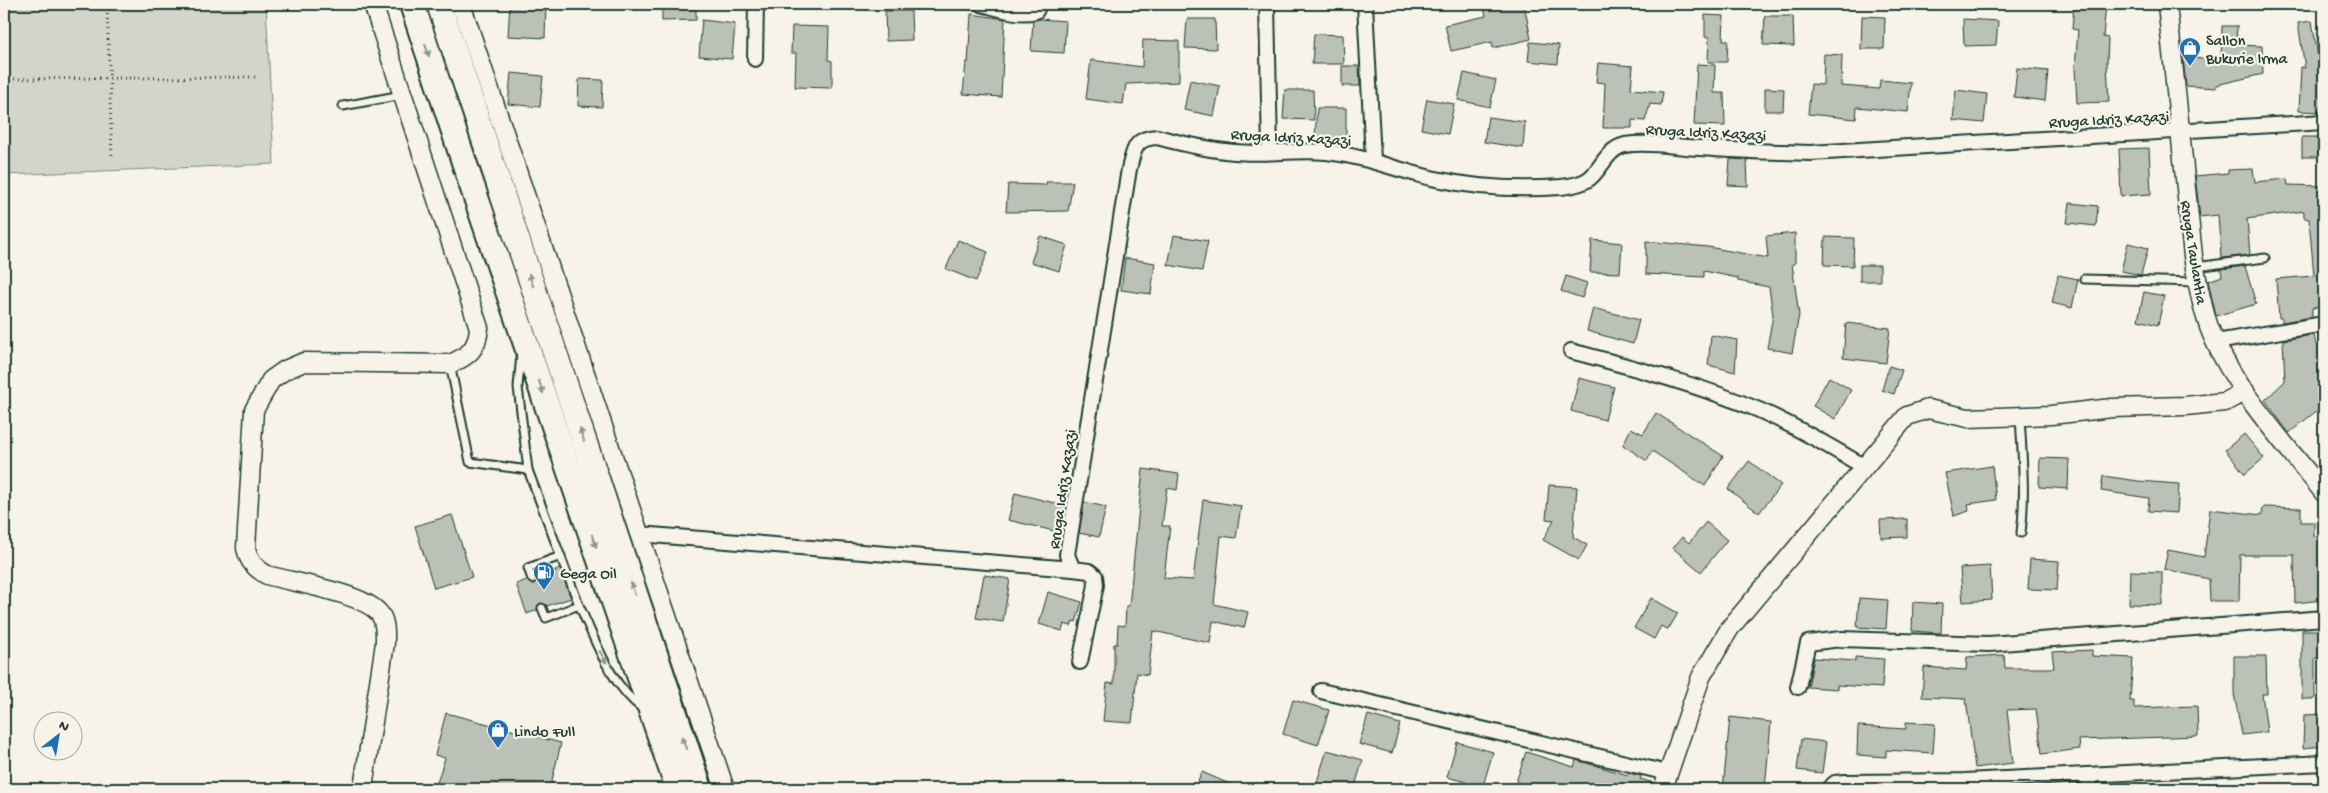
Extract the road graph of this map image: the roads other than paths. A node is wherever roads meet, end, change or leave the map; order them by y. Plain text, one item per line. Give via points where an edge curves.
1 (373, 4) edge
2 (412, 4) edge
3 (439, 4) edge
4 (461, 4) edge
5 (756, 4) edge
6 (981, 4) edge
7 (1039, 4) edge
8 (1267, 4) edge
9 (1365, 4) edge
10 (2167, 4) edge
11 (755, 59) dead end
12 (403, 95) junction
13 (343, 106) dead end
14 (2324, 122) edge
15 (2180, 132) junction
16 (1270, 152) junction
17 (1373, 160) junction
18 (2265, 258) dead end
19 (2196, 275) junction
20 (2084, 279) dead end
21 (2324, 324) edge
22 (525, 341) junction
23 (2216, 342) junction
24 (1571, 351) dead end
25 (450, 364) junction
26 (2245, 391) junction
27 (2020, 416) junction
28 (1863, 466) junction
29 (528, 470) junction
30 (2324, 493) edge
31 (2021, 533) dead end
32 (639, 534) junction
33 (561, 556) junction
34 (1073, 569) junction
35 (532, 579) dead end
36 (579, 605) junction
37 (542, 608) dead end
38 (2324, 618) edge
39 (1080, 662) dead end
40 (1798, 687) dead end
41 (1321, 692) dead end
42 (654, 717) junction
43 (2324, 763) edge
44 (1666, 781) edge
45 (2089, 782) edge
46 (1965, 785) edge
47 (365, 789) edge
48 (678, 789) edge
49 (700, 789) edge
50 (725, 789) edge
51 (1828, 789) edge

1 - 12 street
2 -> 22 highway
49 -> 3 highway
4 - 32 street
5 - 11 street
6 - 7 street via 1028,13 1036,11
8 - 16 street
9 - 17 street
10 - 15 street, Rruga Taulantia
12 - 13 lane
12 - 25 street via 479,328 474,350
14 - 15 street, Rruga Idriz Kazazi
15 - 17 street, Rruga Idriz Kazazi via 1810,153 1624,145 1616,148 1590,178 1563,187 1468,185
15 - 19 street, Rruga Taulantia
16 - 17 street, Rruga Idriz Kazazi via 1325,152
16 - 34 street, Rruga Idriz Kazazi via 1236,152 1158,137 1146,137 1136,146 1067,555
18 - 19 lane
19 - 20 lane
19 - 23 street, Rruga Taulantia
21 - 23 street
22 - 29 lane via 518,369
22 -> 42 highway
23 - 26 street, Rruga Taulantia
24 - 28 street via 1650,373 1759,410
25 - 29 lane via 470,462
25 - 47 street via 304,362 271,380 254,410 246,548 249,559 256,569 267,575 357,598 380,614 384,626 385,643
26 - 27 street via 2225,402 2207,404
26 - 30 street, Rruga Taulantia
27 - 28 street via 1968,418 1928,409 1917,412 1907,416
27 - 31 lane via 2023,466
28 - 44 street via 1747,606 1720,644 1701,677
29 - 33 lane
32 - 34 street, Rruga Idriz Kazazi
32 - 50 street
33 - 35 lane via 528,568
33 - 36 lane
34 - 39 street via 1089,571 1095,576 1096,585
36 - 37 lane via 546,618
36 -> 42 lane via 600,653 622,689
38 - 40 street via 1990,644 1841,638 1808,643
41 - 44 street
42 - 48 highway
43 - 45 street
45 - 46 street
46 - 51 street via 1845,782 1835,783

